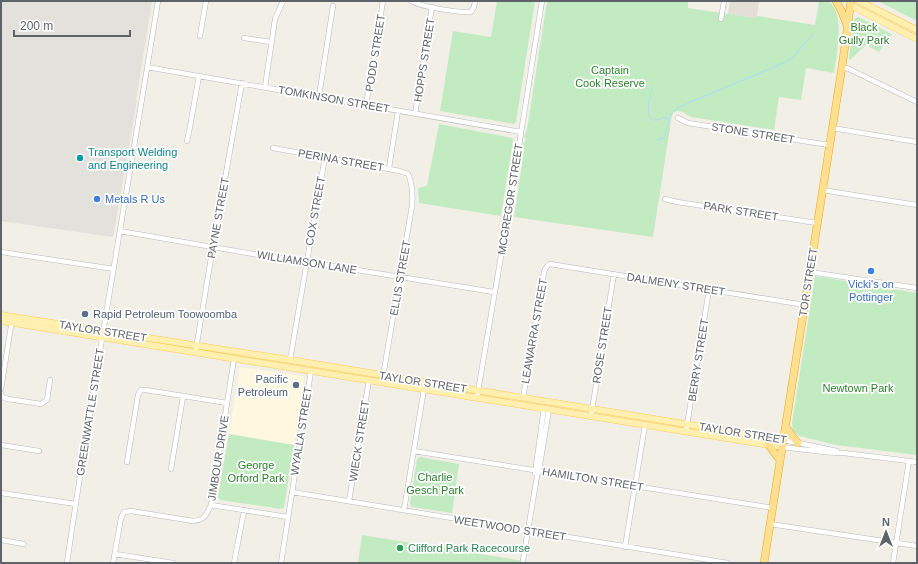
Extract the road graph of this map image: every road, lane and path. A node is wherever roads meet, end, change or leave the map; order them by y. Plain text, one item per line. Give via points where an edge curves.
1 (158, 1) edge
2 (206, 1) edge
3 (283, 1) edge
4 (383, 1) edge
5 (411, 1) edge
6 (475, 1) edge
7 (542, 1) edge
8 (724, 1) edge
9 (836, 1) edge
10 (842, 1) edge
11 (859, 1) edge
12 (851, 3) edge
13 (333, 6) dead end
14 (432, 7) junction
15 (864, 13) junction
16 (849, 18) junction
17 (721, 19) dead end
18 (847, 27) junction
19 (917, 30) edge
20 (200, 36) dead end
21 (244, 38) dead end
22 (917, 39) edge
23 (271, 42) junction
24 (147, 67) junction
25 (842, 67) junction
26 (199, 76) junction
27 (242, 84) junction
28 (265, 87) junction
29 (319, 96) junction
30 (917, 102) edge
31 (366, 105) junction
32 (398, 111) junction
33 (415, 114) junction
34 (678, 118) dead end
35 (832, 128) junction
36 (521, 132) junction
37 (187, 141) dead end
38 (917, 142) edge
39 (829, 145) junction
40 (273, 148) dead end
41 (325, 157) junction
42 (388, 168) junction
43 (408, 174) joint
44 (822, 190) junction
45 (665, 199) dead end
46 (917, 205) edge
47 (817, 223) junction
48 (120, 231) junction
49 (213, 246) junction
50 (1, 252) edge
51 (307, 262) junction
52 (547, 266) joint
53 (114, 269) junction
54 (810, 272) junction
55 (614, 274) junction
56 (400, 277) junction
57 (917, 288) edge
58 (709, 290) junction
59 (494, 292) junction
60 (805, 305) junction
61 (1, 315) edge
62 (12, 320) junction
63 (1, 322) edge
64 (102, 334) junction
65 (196, 349) junction
66 (234, 358) junction
67 (290, 360) junction
68 (311, 371) junction
69 (383, 379) junction
70 (50, 380) dead end
71 (369, 380) junction
72 (1, 389) edge
73 (424, 389) junction
74 (478, 391) junction
75 (1, 393) edge
76 (183, 397) junction
77 (477, 398) junction
78 (523, 398) junction
79 (227, 403) junction
80 (547, 408) junction
81 (592, 409) junction
82 (591, 416) junction
83 (687, 424) junction
84 (645, 425) junction
85 (786, 427) junction
86 (686, 431) junction
87 (783, 443) junction
88 (798, 443) junction
89 (768, 444) junction
90 (1, 445) edge
91 (39, 451) dead end
92 (414, 451) junction
93 (844, 453) junction
94 (780, 460) junction
95 (909, 461) junction
96 (127, 462) dead end
97 (917, 462) edge
98 (171, 469) dead end
99 (537, 470) junction
100 (635, 486) junction
101 (292, 492) junction
102 (1, 493) edge
103 (349, 501) junction
104 (76, 504) junction
105 (211, 506) junction
106 (773, 508) junction
107 (404, 510) junction
108 (244, 511) junction
109 (288, 517) junction
110 (770, 524) junction
111 (528, 531) junction
112 (1, 540) edge
113 (896, 543) junction
114 (24, 544) dead end
115 (917, 546) edge
116 (625, 547) junction
117 (115, 554) junction
118 (523, 560) dead end
119 (67, 563) edge
120 (113, 563) edge
121 (173, 563) edge
122 (234, 563) edge
123 (281, 563) edge
124 (728, 563) edge
125 (764, 563) edge
126 (893, 563) edge

1 - 24 street, GREENWATTLE STREET
2 - 20 street
3 - 23 street via 275,19
4 - 31 street, PODD STREET
5 - 14 street
6 - 14 street via 471,12 465,13
7 - 36 street, MCGREGOR STREET
8 - 17 street
9 - 18 highway via 842,10
10 - 12 highway
11 - 19 main road
12 - 15 main road
12 - 16 highway, TOR STREET
13 - 29 street
14 - 33 street, HOPPS STREET
15 - 16 main road
15 - 22 main road
16 - 18 highway, TOR STREET
18 - 25 highway, TOR STREET
21 - 23 street
23 - 28 street
24 - 26 street, TOMKINSON STREET
24 - 48 street, GREENWATTLE STREET
25 - 30 street
25 - 35 highway, TOR STREET
26 - 27 street, TOMKINSON STREET
26 - 37 street
27 - 28 street, TOMKINSON STREET
27 - 49 street, PAYNE STREET
28 - 29 street, TOMKINSON STREET
29 - 31 street, TOMKINSON STREET
31 - 32 street, TOMKINSON STREET
32 - 33 street, TOMKINSON STREET
32 - 42 street
33 - 36 street, TOMKINSON STREET
34 - 39 street, STONE STREET via 688,123
35 - 38 street
35 - 39 highway, TOR STREET
36 - 59 street, MCGREGOR STREET
39 - 44 highway, TOR STREET
40 - 41 street, PERINA STREET
41 - 42 street, PERINA STREET
41 - 51 street, COX STREET
42 - 43 street, PERINA STREET
43 - 56 street, ELLIS STREET via 413,198
44 - 46 street
44 - 47 highway, TOR STREET
45 - 47 street, PARK STREET
47 - 54 highway, TOR STREET
48 - 49 street, WILLIAMSON LANE
48 - 53 street, GREENWATTLE STREET
49 - 51 street, WILLIAMSON LANE
49 - 65 street, PAYNE STREET
50 - 53 street
51 - 56 street, WILLIAMSON LANE
51 - 67 street, COX STREET
52 - 55 street, DALMENY STREET via 550,264
52 - 78 street, LEAWARRA STREET
53 - 64 street, GREENWATTLE STREET
54 - 57 street
54 - 60 highway, TOR STREET
55 - 58 street, DALMENY STREET
55 - 81 street, ROSE STREET
56 - 59 street, WILLIAMSON LANE
56 - 69 street, ELLIS STREET
58 - 60 street, DALMENY STREET
58 - 83 street, BERRY STREET
59 - 74 street, MCGREGOR STREET
60 - 85 highway, TOR STREET
61 - 62 main road, TAYLOR STREET
62 - 63 main road, TAYLOR STREET
62 - 64 main road, TAYLOR STREET
62 - 72 street
64 - 65 main road, TAYLOR STREET
64 - 104 street, GREENWATTLE STREET
65 - 66 main road, TAYLOR STREET
65 - 67 main road, TAYLOR STREET
66 - 68 main road, TAYLOR STREET
66 - 79 street, JIMBOUR DRIVE
67 - 68 main road via 309,366
67 - 69 main road, TAYLOR STREET
68 - 71 main road, TAYLOR STREET
68 - 101 street, WYALLA STREET
69 - 71 main road, TAYLOR STREET
69 - 73 main road, TAYLOR STREET
69 - 74 main road, TAYLOR STREET
70 - 75 street via 47,400 41,404 8,399 2,397
71 - 103 street, WIECK STREET
73 - 77 main road, TAYLOR STREET
73 - 92 street
74 - 77 street, MCGREGOR STREET
74 - 78 main road, TAYLOR STREET
76 - 79 street
76 - 96 street via 140,390
76 - 98 street
77 - 80 main road, TAYLOR STREET
78 - 81 main road, TAYLOR STREET
79 - 105 street, JIMBOUR DRIVE
80 - 82 main road, TAYLOR STREET
80 - 99 street
81 - 82 street, ROSE STREET
81 - 83 main road, TAYLOR STREET
82 - 84 main road, TAYLOR STREET
83 - 86 street, BERRY STREET
83 - 87 main road, TAYLOR STREET
84 - 86 main road, TAYLOR STREET
84 - 100 street
85 - 87 highway, TOR STREET
85 - 88 highway
86 - 89 main road, TAYLOR STREET
87 - 88 street, TAYLOR STREET
87 - 89 main road, TAYLOR STREET
87 - 93 street, TAYLOR STREET
87 - 94 highway, TOR STREET
88 - 93 street, TAYLOR STREET
89 - 94 highway
90 - 91 street
92 - 99 street, HAMILTON STREET
92 - 107 street
93 - 95 street, TAYLOR STREET
94 - 106 highway, TOR STREET
95 - 97 street, TAYLOR STREET
95 - 113 street
99 - 100 street, HAMILTON STREET
99 - 111 street
100 - 106 street, HAMILTON STREET
100 - 116 street
101 - 103 street, WEETWOOD STREET
101 - 109 street, WYALLA STREET
102 - 104 street
103 - 107 street, WEETWOOD STREET
104 - 119 street, GREENWATTLE STREET
105 - 108 street
105 - 117 street, JIMBOUR DRIVE via 200,520 193,521 124,512 120,518
106 - 110 highway, TOR STREET
107 - 111 street, WEETWOOD STREET
108 - 109 street
108 - 122 street
109 - 123 street, WYALLA STREET
110 - 113 street
110 - 125 highway, TOR STREET
111 - 116 street, WEETWOOD STREET
111 - 118 street
112 - 114 street
113 - 115 street
113 - 126 street
116 - 124 street, WEETWOOD STREET
117 - 120 street, JIMBOUR DRIVE
117 - 121 street

